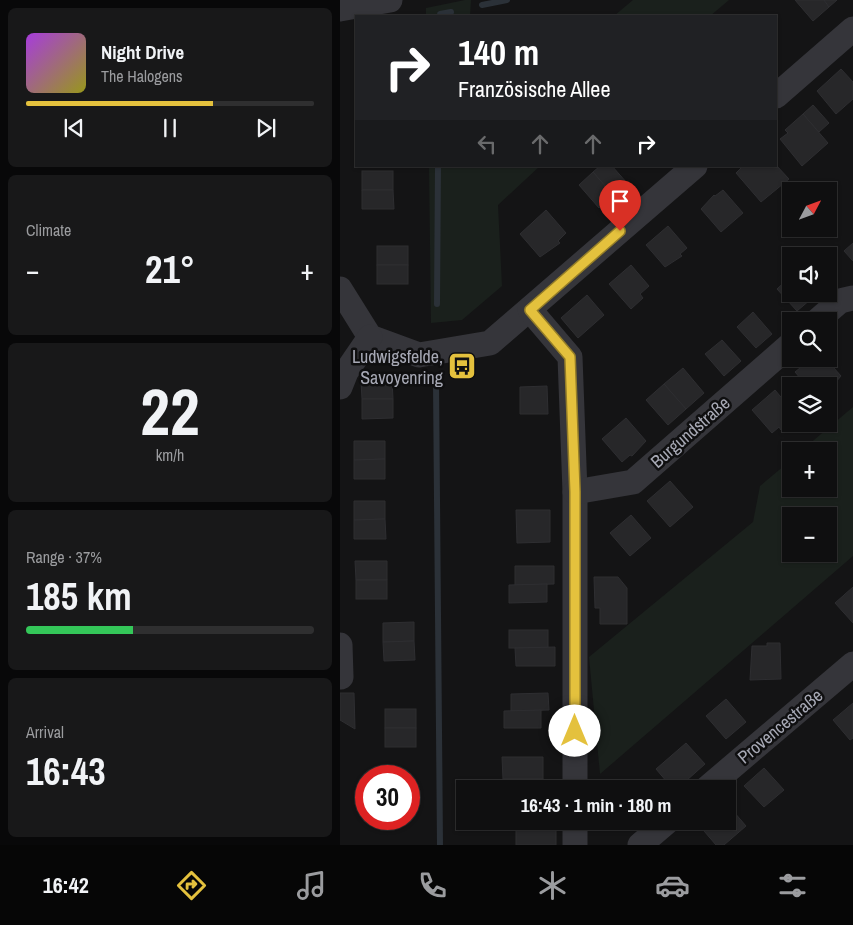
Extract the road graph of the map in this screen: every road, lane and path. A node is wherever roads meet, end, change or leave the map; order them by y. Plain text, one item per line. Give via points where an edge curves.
1 (390, 0) edge
2 (340, 10) edge
3 (853, 29) edge
4 (777, 95) edge
5 (694, 167) edge
6 (340, 289) edge
7 (853, 298) edge
8 (530, 310) junction
9 (827, 312) edge
10 (370, 337) junction
11 (782, 352) edge
12 (340, 387) edge
13 (575, 492) junction
14 (340, 645) edge
15 (853, 664) edge
16 (340, 677) edge
17 (575, 780) edge
18 (717, 780) edge
19 (575, 830) edge
20 (658, 830) edge
21 (575, 845) edge
22 (640, 845) edge

1 - 2 street
3 - 4 street
5 - 8 street
6 - 10 street
7 - 9 street via 840,301
8 - 10 street via 490,343 419,355
8 - 13 street via 570,357
10 - 12 street via 346,372
11 - 13 street, Burgundstraße via 633,482
13 - 17 street
14 - 16 street
15 - 18 street, Provencestraße
19 - 21 street
20 - 22 street

